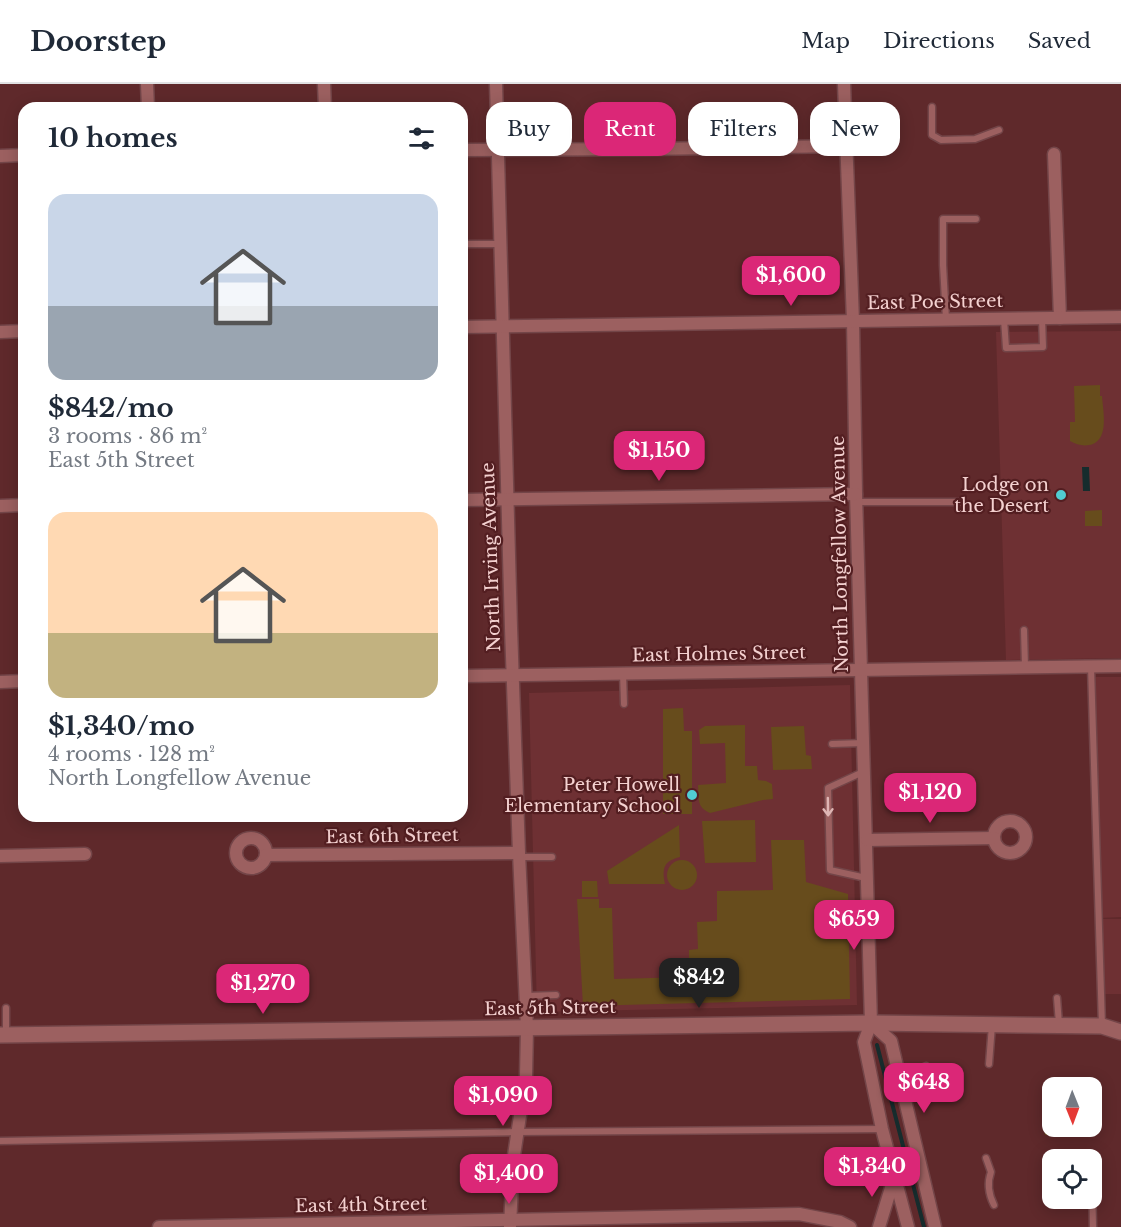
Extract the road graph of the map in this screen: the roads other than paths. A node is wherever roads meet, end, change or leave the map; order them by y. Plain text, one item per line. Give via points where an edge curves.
1 (147, 84) edge
2 (324, 84) edge
3 (496, 84) edge
4 (844, 84) edge
5 (148, 102) edge
6 (325, 102) edge
7 (497, 102) edge
8 (845, 102) edge
9 (932, 107) dead end
10 (999, 130) dead end
11 (810, 147) edge
12 (468, 150) edge
13 (486, 150) edge
14 (572, 150) edge
15 (1054, 153) dead end
16 (18, 155) edge
17 (0, 156) edge
18 (498, 156) edge
19 (847, 156) edge
20 (976, 219) dead end
21 (468, 244) edge
22 (500, 244) junction
23 (1121, 317) edge
24 (1042, 318) junction
25 (1060, 318) junction
26 (1004, 319) junction
27 (946, 320) junction
28 (853, 321) junction
29 (503, 326) junction
30 (468, 327) edge
31 (18, 331) edge
32 (0, 332) edge
33 (856, 498) junction
34 (507, 499) junction
35 (468, 500) edge
36 (958, 502) dead end
37 (18, 505) edge
38 (0, 506) edge
39 (1024, 630) dead end
40 (1121, 666) edge
41 (1025, 667) junction
42 (1091, 667) junction
43 (861, 670) junction
44 (623, 673) junction
45 (513, 675) junction
46 (468, 676) edge
47 (18, 681) edge
48 (0, 682) edge
49 (624, 704) dead end
50 (863, 743) junction
51 (832, 744) dead end
52 (864, 771) junction
53 (994, 838) dead end
54 (867, 840) junction
55 (85, 854) dead end
56 (266, 855) dead end
57 (520, 855) junction
58 (0, 856) edge
59 (552, 857) dead end
60 (866, 878) junction
61 (556, 995) dead end
62 (526, 996) junction
63 (1058, 998) dead end
64 (6, 1008) dead end
65 (1121, 1019) edge
66 (871, 1023) junction
67 (993, 1024) junction
68 (1059, 1025) junction
69 (1101, 1026) junction
70 (527, 1028) junction
71 (1121, 1032) edge
72 (3, 1035) edge
73 (989, 1064) dead end
74 (926, 1066) dead end
75 (900, 1078) junction
76 (882, 1129) junction
77 (518, 1132) junction
78 (0, 1141) edge
79 (986, 1158) dead end
80 (894, 1177) junction
81 (994, 1206) dead end
82 (1093, 1209) edge
83 (510, 1223) edge
84 (331, 1225) edge
85 (159, 1227) edge
86 (850, 1227) edge
87 (879, 1227) edge
88 (908, 1227) edge
89 (935, 1227) edge
90 (1093, 1227) edge

1 - 5 street
2 - 6 street
3 - 7 street, North Irving Avenue
4 - 8 street, North Longfellow Avenue
9 - 10 lane via 932,135 942,140 975,139
11 - 14 street
12 - 13 street
15 - 25 street
16 - 17 street
18 - 22 street, North Irving Avenue
19 - 28 street, North Longfellow Avenue
20 - 27 lane via 943,219
21 - 22 lane
22 - 29 street, North Irving Avenue
23 - 25 street, East Poe Street
24 - 25 street, East Poe Street
24 - 26 street, East Poe Street
24 - 26 lane via 1043,347 1006,348
26 - 27 street, East Poe Street
27 - 28 street, East Poe Street
28 - 29 street, East Poe Street
28 - 33 street, North Longfellow Avenue
29 - 30 street, East Poe Street
29 - 34 street, North Irving Avenue
31 - 32 street
33 - 34 street
33 - 36 lane
33 - 43 street, North Longfellow Avenue
34 - 35 street
34 - 45 street, North Irving Avenue
37 - 38 street
39 - 41 lane
40 - 42 street, East Holmes Street
41 - 42 street, East Holmes Street
41 - 43 street, East Holmes Street
42 - 69 lane
43 - 44 street, East Holmes Street
43 - 50 street, North Longfellow Avenue
44 - 45 street, East Holmes Street
44 - 49 lane
45 - 46 street, East Holmes Street
45 - 57 street, North Irving Avenue
47 - 48 street
50 - 51 lane
50 - 52 street, North Longfellow Avenue
52 - 54 street, North Longfellow Avenue
52 -> 60 lane via 828,788 829,858 830,870
53 - 54 street
54 - 60 street, North Longfellow Avenue
55 - 58 street
56 - 57 street, East 6th Street
57 - 59 lane
57 - 62 street, North Irving Avenue
60 - 66 street, North Longfellow Avenue
61 - 62 lane
62 - 70 street, North Irving Avenue
63 - 68 lane
64 - 72 lane
65 - 69 street, East 5th Street
66 - 67 street, East 5th Street
66 - 70 street, East 5th Street
66 - 75 street via 891,1041
66 - 76 street, North Longfellow Avenue via 864,1042
67 - 68 street, East 5th Street
67 - 73 lane
68 - 69 street, East 5th Street
69 - 71 street, East 5th Street
70 - 72 street, East 5th Street
70 - 77 street, North Irving Avenue via 526,1076
74 - 75 lane
75 - 89 street
76 - 77 lane
76 - 80 street, North Longfellow Avenue
77 - 78 lane
77 - 83 street, North Irving Avenue
79 - 81 lane via 991,1172 989,1197
80 - 87 street
80 - 88 street, North Longfellow Avenue
82 - 90 lane
83 - 84 street, East 4th Street
83 - 86 street, East 4th Street via 799,1214
84 - 85 street, East 4th Street

